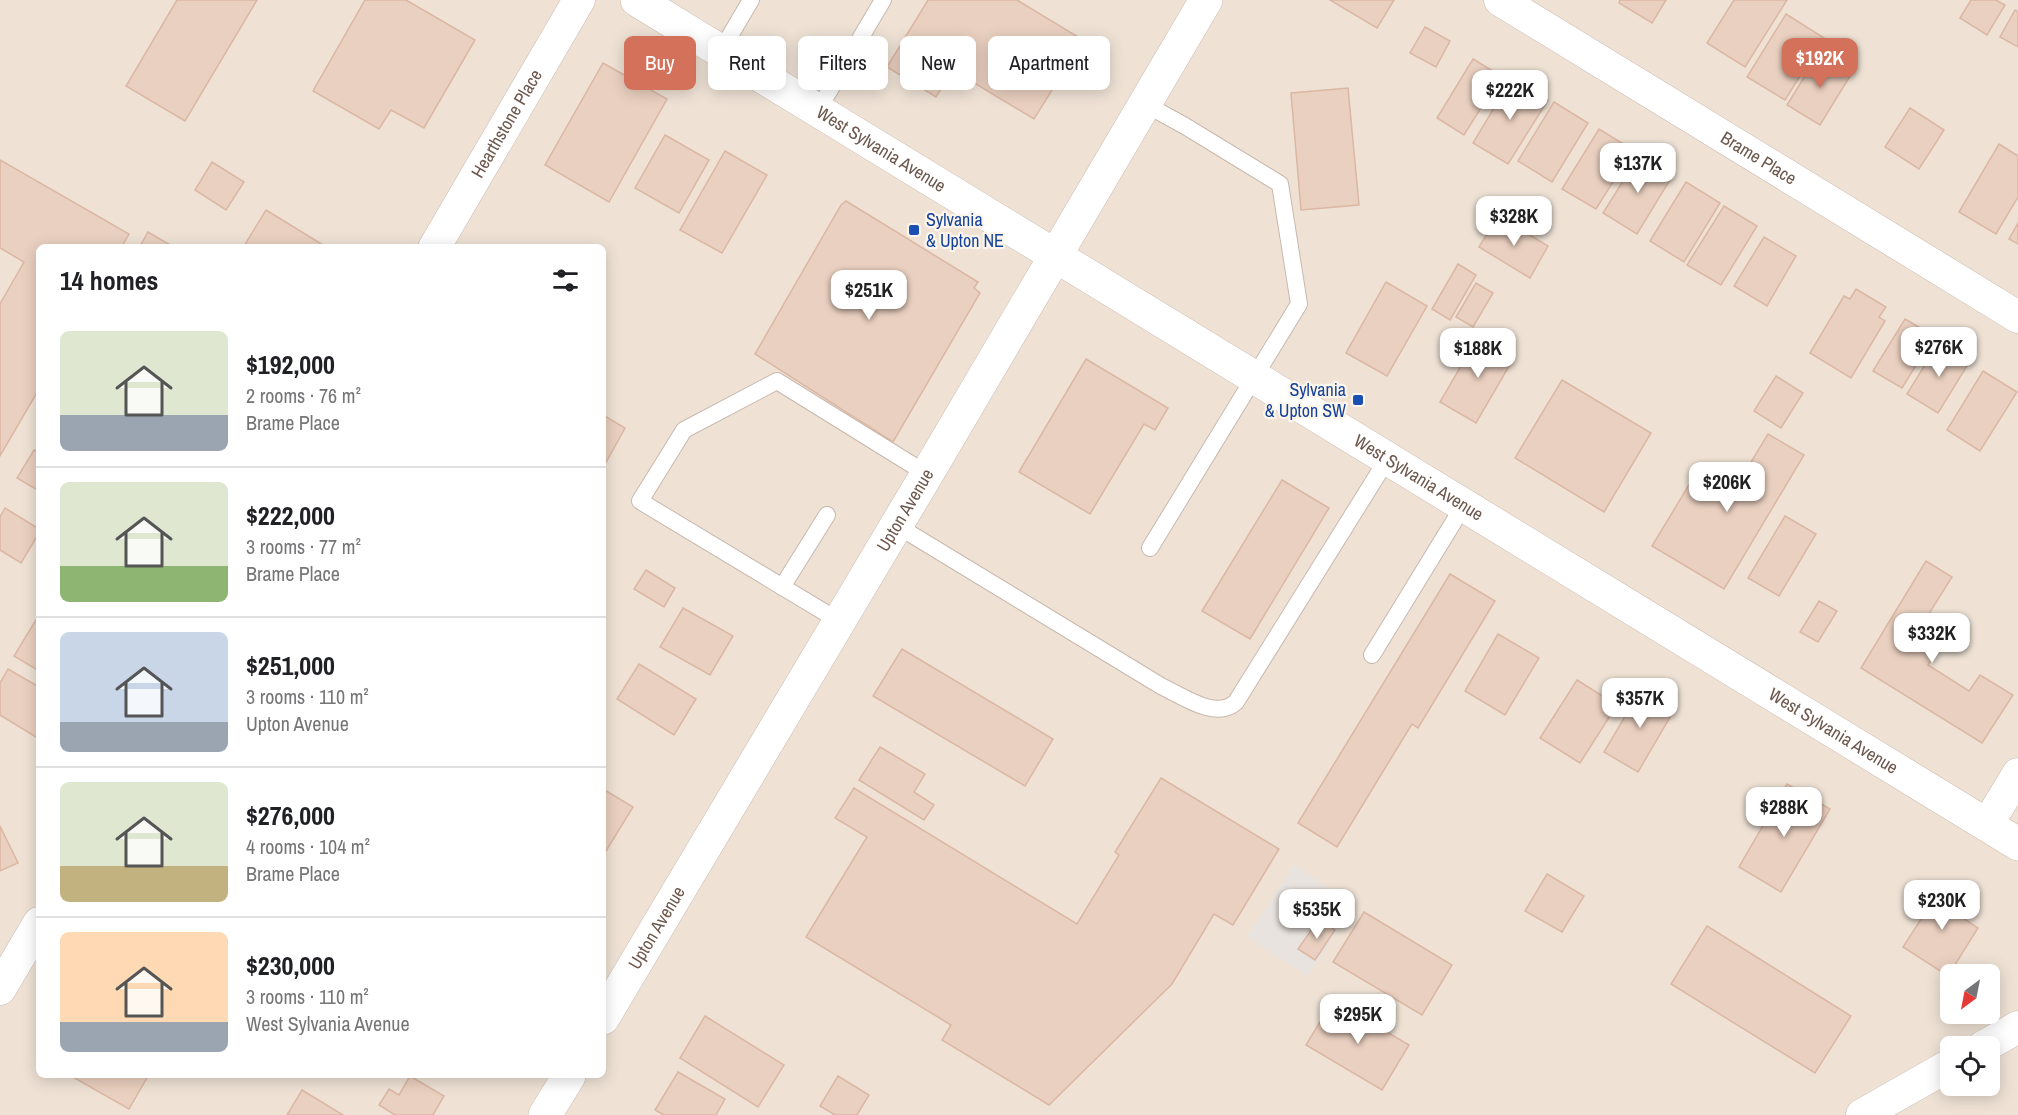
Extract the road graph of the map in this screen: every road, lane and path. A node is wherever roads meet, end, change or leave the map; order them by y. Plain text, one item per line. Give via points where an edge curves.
1 (579, 0) edge
2 (637, 0) edge
3 (751, 0) edge
4 (883, 0) edge
5 (1206, 0) edge
6 (1500, 0) edge
7 (730, 36) edge
8 (708, 43) edge
9 (785, 90) edge
10 (1145, 104) junction
11 (818, 110) junction
12 (436, 244) edge
13 (1057, 256) junction
14 (2018, 317) edge
15 (1254, 376) junction
16 (1388, 458) junction
17 (927, 474) junction
18 (1464, 505) junction
19 (827, 515) dead end
20 (896, 525) junction
21 (1150, 548) dead end
22 (782, 587) junction
23 (839, 621) junction
24 (1372, 655) dead end
25 (2018, 774) edge
26 (1988, 825) junction
27 (2018, 844) edge
28 (36, 927) edge
29 (0, 989) edge
30 (606, 1013) edge
31 (2018, 1027) edge
32 (2000, 1037) edge
33 (1940, 1071) edge
34 (568, 1078) edge
35 (545, 1115) edge
36 (1862, 1115) edge

1 - 12 street, Hearthstone Place
2 - 8 main road, West Sylvania Avenue
3 - 7 lane
4 - 11 lane
5 - 10 main road, Upton Avenue
6 - 14 street, Brame Place
9 - 11 main road, West Sylvania Avenue
10 - 13 main road, Upton Avenue
10 - 15 lane via 1280,184 1299,304
11 - 13 main road, West Sylvania Avenue
13 - 15 main road, West Sylvania Avenue
13 - 17 main road, Upton Avenue
15 - 16 main road, West Sylvania Avenue
15 - 21 lane
16 - 18 main road, West Sylvania Avenue
16 - 20 lane via 1236,702 1223,710 1161,686
17 - 20 main road, Upton Avenue
17 - 22 lane via 777,381 684,430 640,501
18 - 24 lane
18 - 26 main road, West Sylvania Avenue
19 - 22 lane
20 - 23 main road, Upton Avenue
22 - 23 lane
23 - 30 main road, Upton Avenue
25 - 26 street
26 - 27 main road, West Sylvania Avenue
28 - 29 street
31 - 32 street
33 - 36 street
34 - 35 main road

